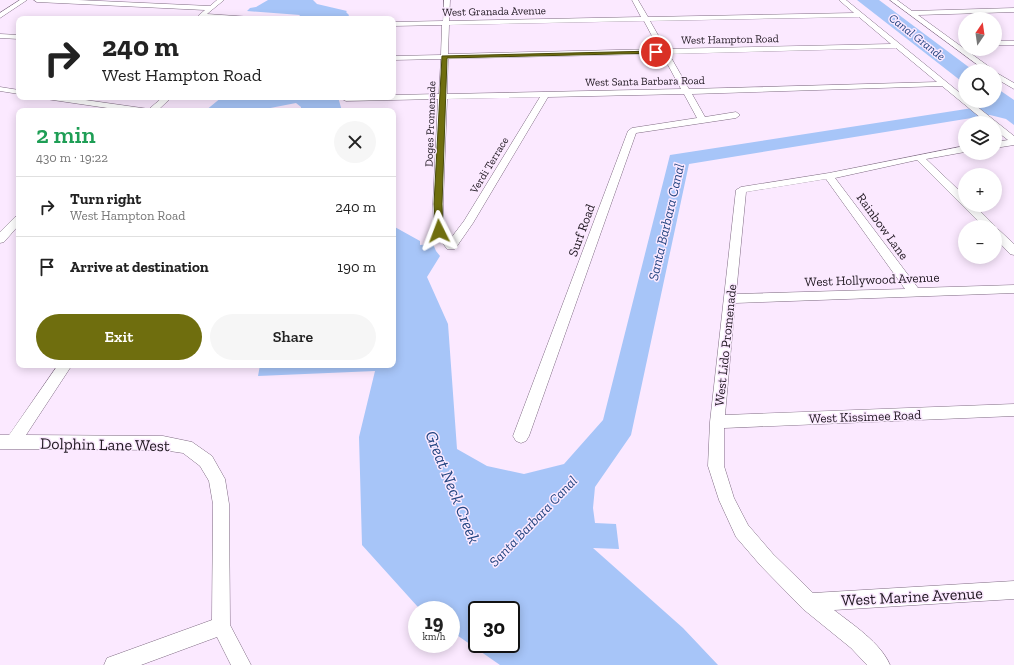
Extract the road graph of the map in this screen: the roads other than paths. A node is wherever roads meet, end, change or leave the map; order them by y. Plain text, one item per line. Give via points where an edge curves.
1 (24, 0) edge
2 (37, 0) edge
3 (221, 0) edge
4 (447, 0) edge
5 (634, 0) edge
6 (842, 0) edge
7 (893, 0) edge
8 (211, 8) junction
9 (1014, 10) edge
10 (910, 13) junction
11 (860, 15) junction
12 (0, 16) edge
13 (201, 16) edge
14 (646, 19) junction
15 (446, 23) junction
16 (396, 24) edge
17 (0, 36) edge
18 (16, 37) edge
19 (1002, 43) edge
20 (1014, 43) edge
21 (954, 44) junction
22 (958, 44) edge
23 (899, 46) junction
24 (664, 52) junction
25 (444, 57) junction
26 (396, 58) edge
27 (982, 64) edge
28 (1010, 82) edge
29 (944, 84) junction
30 (1014, 87) edge
31 (1, 90) edge
32 (687, 91) junction
33 (16, 92) edge
34 (545, 95) junction
35 (958, 95) edge
36 (396, 98) edge
37 (443, 98) junction
38 (71, 100) edge
39 (165, 100) edge
40 (111, 108) edge
41 (155, 108) edge
42 (974, 108) edge
43 (736, 116) dead end
44 (984, 116) edge
45 (703, 121) junction
46 (1002, 132) edge
47 (1014, 142) edge
48 (1002, 144) edge
49 (958, 150) edge
50 (919, 157) junction
51 (829, 176) junction
52 (958, 195) edge
53 (975, 212) edge
54 (983, 220) edge
55 (16, 222) edge
56 (0, 239) edge
57 (1002, 239) edge
58 (451, 246) joint
59 (1014, 250) edge
60 (1014, 288) edge
61 (915, 293) junction
62 (730, 299) junction
63 (63, 368) edge
64 (1014, 410) edge
65 (717, 422) junction
66 (522, 436) dead end
67 (7, 442) edge
68 (1014, 590) edge
69 (810, 602) junction
70 (221, 626) junction
71 (114, 665) edge
72 (241, 665) edge
73 (880, 665) edge

1 - 12 street
2 - 8 street
3 - 8 street
4 - 15 street, Doges Promenade
5 - 14 street
6 - 11 street
7 - 10 street
8 - 13 street
9 - 10 street
10 - 21 street
11 - 14 street, West Granada Avenue
11 - 23 street
14 - 15 street, West Granada Avenue
14 - 24 street
15 - 16 street, West Granada Avenue
15 - 25 street, Doges Promenade
17 - 18 street
19 - 20 street
21 - 22 street
21 - 27 street
23 - 24 street, West Hampton Road
23 - 29 street
24 - 25 street, West Hampton Road
24 - 32 street
25 - 26 street, West Hampton Road
25 - 37 street, Doges Promenade
28 - 30 street
29 - 32 street, West Santa Barbara Road
29 - 35 street
31 - 33 street
32 - 34 street, West Santa Barbara Road
32 - 45 street
34 - 37 street, West Santa Barbara Road
34 - 58 street, Verdi Terrace via 468,223
36 - 37 street, West Santa Barbara Road
37 - 58 street, Doges Promenade via 438,217 439,231
38 - 40 street
39 - 41 street
42 - 44 street
43 - 45 street, Surf Road
45 - 66 street, Surf Road via 632,131
46 - 47 street
47 - 48 street
49 - 50 street, West Lido Promenade
50 - 51 street, West Lido Promenade
50 - 52 street
51 - 61 street, Rainbow Lane
51 - 62 street, West Lido Promenade via 741,190
53 - 54 street
55 - 56 street
57 - 59 street
60 - 61 street, West Hollywood Avenue
61 - 62 street, West Hollywood Avenue
62 - 65 street, West Lido Promenade
63 - 67 street
64 - 65 street, West Kissimee Road
65 - 69 street, West Lido Promenade via 716,466 727,500 742,531 767,560
67 - 70 street, Dolphin Lane West via 163,443 187,447 206,461 217,479 221,504
68 - 69 street, West Marine Avenue
69 - 73 street, West Lido Promenade via 858,641
70 - 71 street
70 - 72 street

